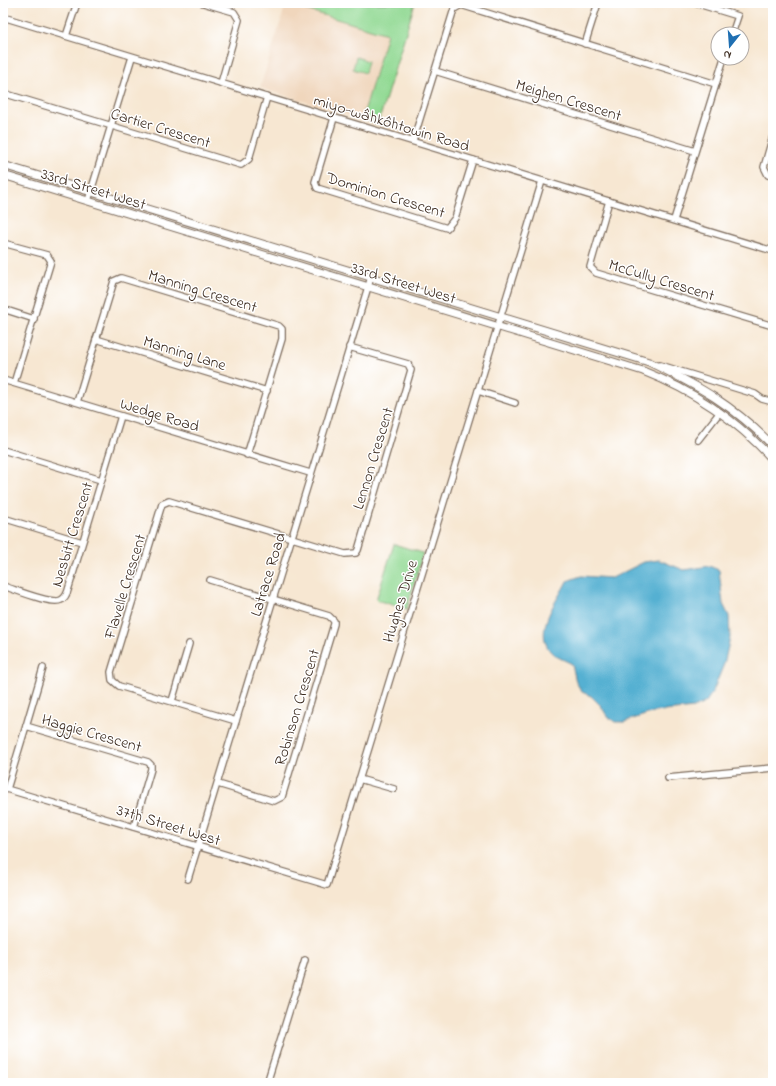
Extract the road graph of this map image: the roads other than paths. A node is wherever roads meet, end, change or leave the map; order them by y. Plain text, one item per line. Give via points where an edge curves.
1 (76, 3) edge
2 (203, 3) edge
3 (598, 3) edge
4 (695, 3) edge
5 (3, 17) edge
6 (735, 26) edge
7 (66, 36) junction
8 (585, 44) junction
9 (132, 57) junction
10 (722, 66) edge
11 (435, 71) junction
12 (221, 83) junction
13 (716, 84) junction
14 (3, 93) edge
15 (267, 97) junction
16 (334, 118) junction
17 (111, 125) junction
18 (773, 136) edge
19 (413, 141) junction
20 (695, 151) junction
21 (473, 160) junction
22 (3, 165) edge
23 (3, 175) edge
24 (773, 176) edge
25 (542, 181) junction
26 (91, 191) junction
27 (88, 201) junction
28 (609, 201) junction
29 (674, 220) junction
30 (3, 243) edge
31 (773, 251) edge
32 (371, 276) junction
33 (368, 286) junction
34 (3, 309) edge
35 (500, 318) junction
36 (34, 319) junction
37 (498, 325) junction
38 (773, 326) edge
39 (96, 339) junction
40 (349, 347) junction
41 (648, 362) junction
42 (3, 380) edge
43 (14, 383) junction
44 (267, 390) junction
45 (478, 391) junction
46 (77, 402) junction
47 (773, 402) edge
48 (516, 403) dead end
49 (720, 412) junction
50 (121, 416) junction
51 (698, 440) dead end
52 (773, 446) edge
53 (3, 450) edge
54 (247, 455) junction
55 (773, 460) edge
56 (310, 473) junction
57 (101, 480) junction
58 (3, 518) edge
59 (292, 538) junction
60 (82, 542) junction
61 (210, 580) dead end
62 (3, 586) edge
63 (273, 599) junction
64 (188, 644) dead end
65 (43, 668) dead end
66 (172, 701) junction
67 (236, 721) junction
68 (26, 726) junction
69 (773, 768) edge
70 (359, 778) junction
71 (668, 778) dead end
72 (218, 784) junction
73 (5, 788) edge
74 (394, 789) dead end
75 (134, 827) junction
76 (198, 846) junction
77 (188, 879) dead end
78 (327, 885) joint
79 (304, 960) dead end
80 (267, 1083) edge

1 - 7 street
2 - 12 street via 234,12 240,20
3 - 8 street
4 - 6 street via 738,16
5 - 7 street, miyo-wâhkôhtowin Road
7 - 9 street, miyo-wâhkôhtowin Road
8 - 11 street via 461,5 454,9
8 - 13 street
9 - 12 street, miyo-wâhkôhtowin Road
9 - 17 street
10 - 13 street
11 - 19 street
11 - 20 street, Meighen Crescent
12 - 15 street, miyo-wâhkôhtowin Road
13 - 20 street
14 - 17 street, Cartier Crescent
15 - 16 street, miyo-wâhkôhtowin Road
15 - 17 street, Cartier Crescent via 249,159 241,165
16 - 19 street, miyo-wâhkôhtowin Road
16 - 21 street, Dominion Crescent via 315,182 317,188 447,228 455,218
17 - 26 street
18 - 24 street via 764,167 768,175
19 - 21 street, miyo-wâhkôhtowin Road
20 - 29 street
21 - 25 street, miyo-wâhkôhtowin Road
22 - 26 main road, 33rd Street West
23 - 27 main road, 33rd Street West
25 - 28 street, miyo-wâhkôhtowin Road
25 - 35 street, Hughes Drive
26 - 27 street
26 - 32 main road, 33rd Street West
27 - 33 main road, 33rd Street West
28 - 29 street, miyo-wâhkôhtowin Road
28 - 38 street, McCully Crescent via 590,267 596,273
29 - 31 street, miyo-wâhkôhtowin Road
30 - 36 street via 50,258 50,266
32 - 33 street, Latrace Road
32 - 35 main road, 33rd Street West
33 - 37 main road, 33rd Street West
33 - 40 street, Latrace Road
34 - 36 street
35 - 37 street, Hughes Drive
35 - 41 main road, 33rd Street West
36 - 43 street
37 - 45 street, Hughes Drive
37 - 49 main road, 33rd Street West via 649,373 683,388
39 - 44 street, Manning Lane
39 - 44 street, Manning Crescent via 114,281 121,278 279,326 282,329 282,339
39 - 46 street, Manning Crescent
40 - 56 street, Latrace Road
40 - 59 street, Lennon Crescent via 408,364 411,370 360,542 356,553 349,555
41 - 47 street, 33rd Street West via 756,394
41 - 52 main road, 33rd Street West via 706,390 742,416
42 - 43 street, Wedge Road
43 - 46 street, Wedge Road
44 - 54 street, Manning Crescent
45 - 48 street
45 - 70 street, Hughes Drive
46 - 50 street, Wedge Road
49 - 51 street
49 - 55 main road, 33rd Street West via 743,430
50 - 54 street, Wedge Road
50 - 57 street, Nesbitt Crescent
53 - 57 street
54 - 56 street, Wedge Road
56 - 59 street, Latrace Road
57 - 60 street, Nesbitt Crescent
58 - 60 street
59 - 63 street, Latrace Road
59 - 66 street, Flavelle Crescent via 169,500 162,504 110,676 119,686
60 - 62 street, Nesbitt Crescent via 69,587 61,600 51,600
61 - 63 street, Robinson Crescent
63 - 67 street, Latrace Road
63 - 72 street, Robinson Crescent via 329,616 334,621 334,627 282,797 274,801
64 - 66 street
65 - 68 street
66 - 67 street, Flavelle Crescent
67 - 72 street, Latrace Road
68 - 73 street, Haggie Crescent
68 - 75 street, Haggie Crescent via 148,762 151,769
69 - 71 street
70 - 74 street
70 - 78 street, Hughes Drive
72 - 76 street, Latrace Road
73 - 75 street, 37th Street West
75 - 76 street, 37th Street West
76 - 77 street, Latrace Road
76 - 78 street, 37th Street West
79 - 80 street

